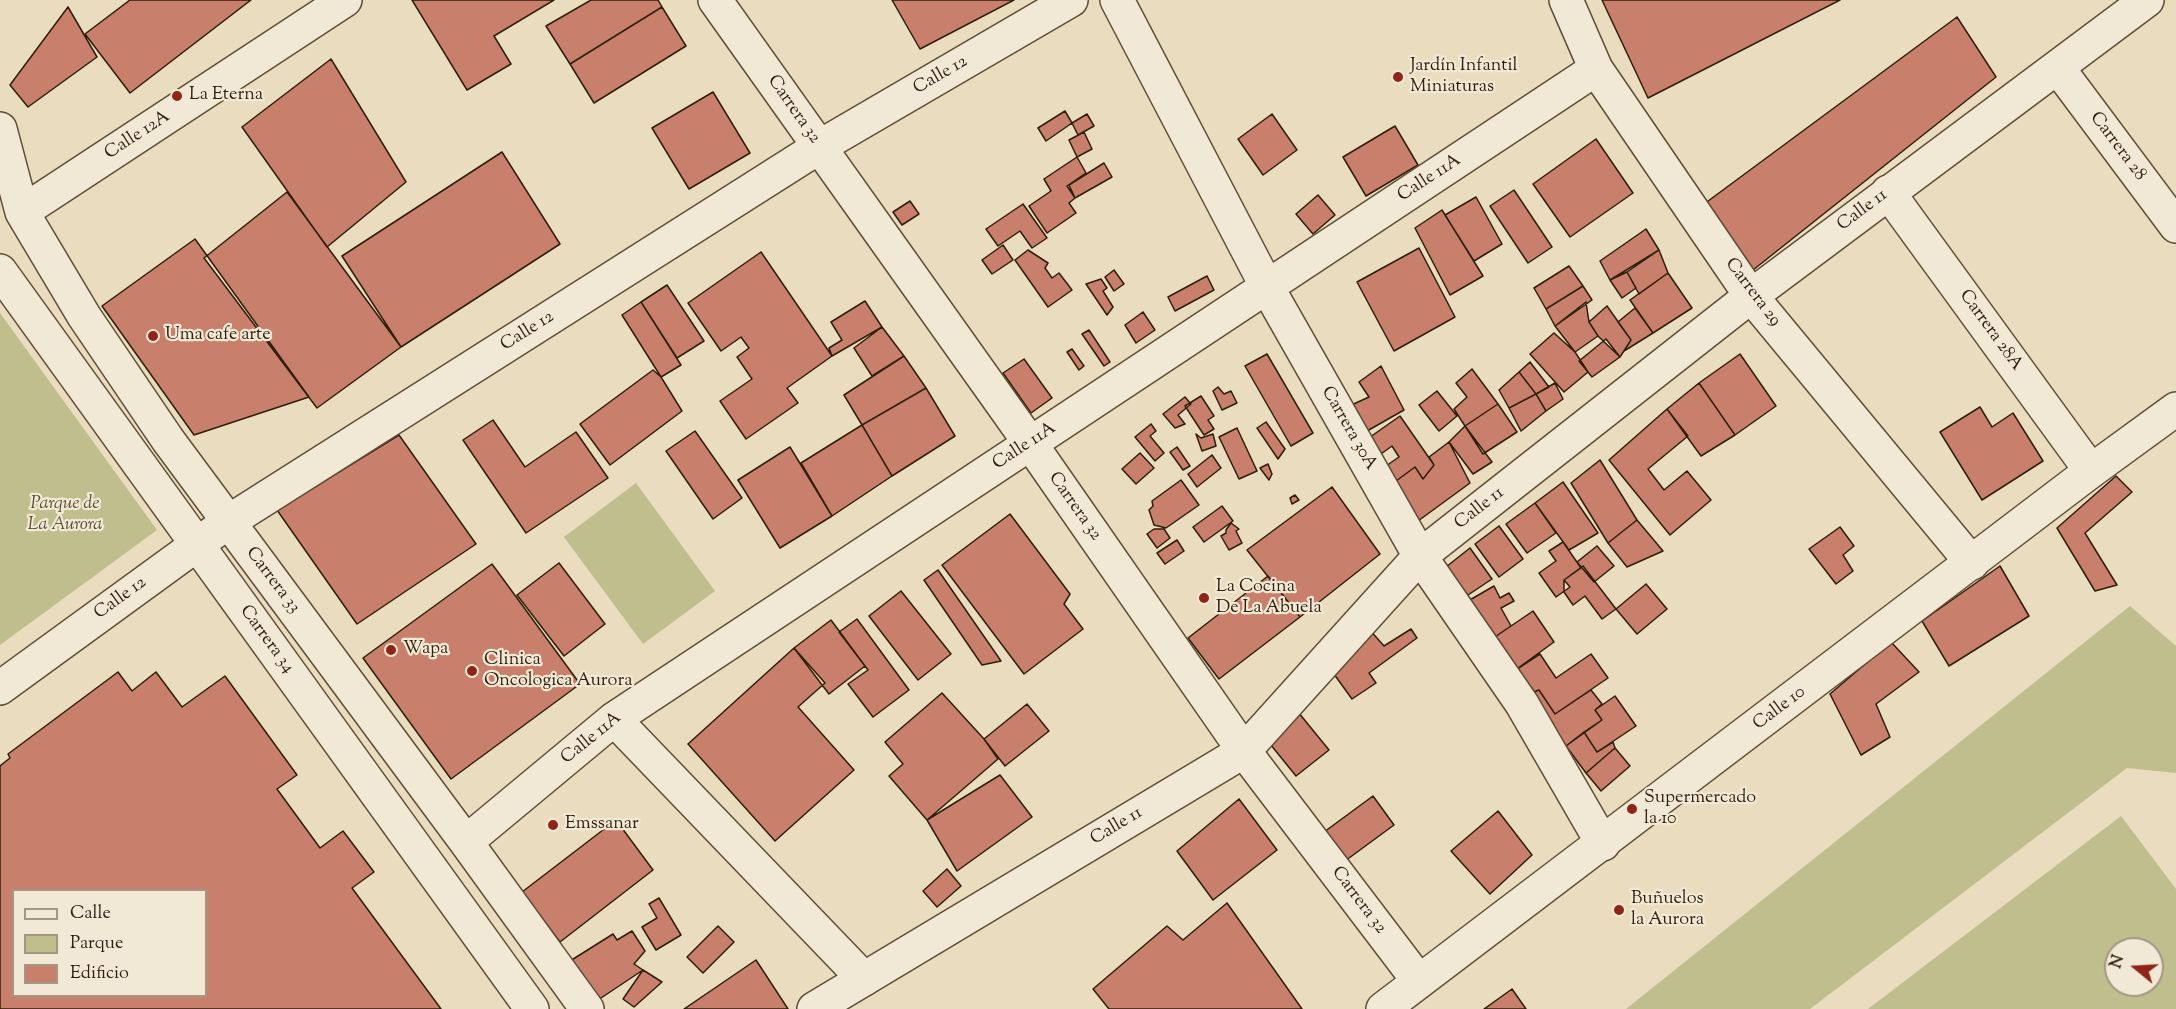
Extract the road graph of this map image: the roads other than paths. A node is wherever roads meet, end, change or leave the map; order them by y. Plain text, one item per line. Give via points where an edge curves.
1 (345, 0) edge
2 (715, 0) edge
3 (1071, 0) edge
4 (1117, 0) edge
5 (1566, 0) edge
6 (2147, 0) edge
7 (2058, 68) junction
8 (1596, 69) junction
9 (0, 129) edge
10 (819, 147) junction
11 (1888, 192) junction
12 (22, 212) junction
13 (2176, 226) edge
14 (0, 271) edge
15 (1268, 287) junction
16 (1751, 296) junction
17 (2176, 409) edge
18 (1030, 443) junction
19 (2091, 471) junction
20 (228, 522) junction
21 (196, 543) junction
22 (1420, 556) junction
23 (1972, 563) junction
24 (0, 688) edge
25 (614, 719) junction
26 (1244, 751) junction
27 (466, 842) junction
28 (1603, 844) junction
29 (864, 979) junction
30 (1418, 980) junction
31 (532, 1009) edge
32 (587, 1009) edge
33 (814, 1009) edge
34 (1383, 1009) edge

1 - 12 street, Calle 12A
2 - 10 street, Carrera 32
3 - 10 street, Calle 12
4 - 15 street, Carrera 30A
5 - 8 street, Carrera 29
6 - 7 street, Calle 11
7 - 11 street, Calle 11
7 - 13 street, Carrera 28
8 - 15 street, Calle 11A
8 - 16 street, Carrera 29
9 - 12 street, Carrera 33
10 - 18 street, Carrera 32
10 - 20 street, Calle 12
11 - 16 street, Calle 11
11 - 19 street, Carrera 28A
12 - 20 street, Carrera 33 via 84,316
14 - 21 street, Carrera 34
15 - 18 street, Calle 11A
15 - 22 street, Carrera 30A
16 - 22 street, Calle 11
16 - 23 street, Carrera 29
17 - 19 street, Calle 10
18 - 25 street, Calle 11A
18 - 26 street, Carrera 32
19 - 23 street, Calle 10
20 - 21 street, Calle 12
20 - 27 street, Carrera 33
21 - 24 street, Calle 12
21 - 31 street, Carrera 34
22 - 26 street, Calle 11
22 - 28 street, Carrera 30A via 1522,704
23 - 28 street, Calle 10
25 - 27 street, Calle 11A
25 - 29 street
26 - 29 street, Calle 11
26 - 30 street, Carrera 32
27 - 32 street, Carrera 33
28 - 30 street, Calle 10
29 - 33 street, Calle 11
30 - 34 street, Calle 10

